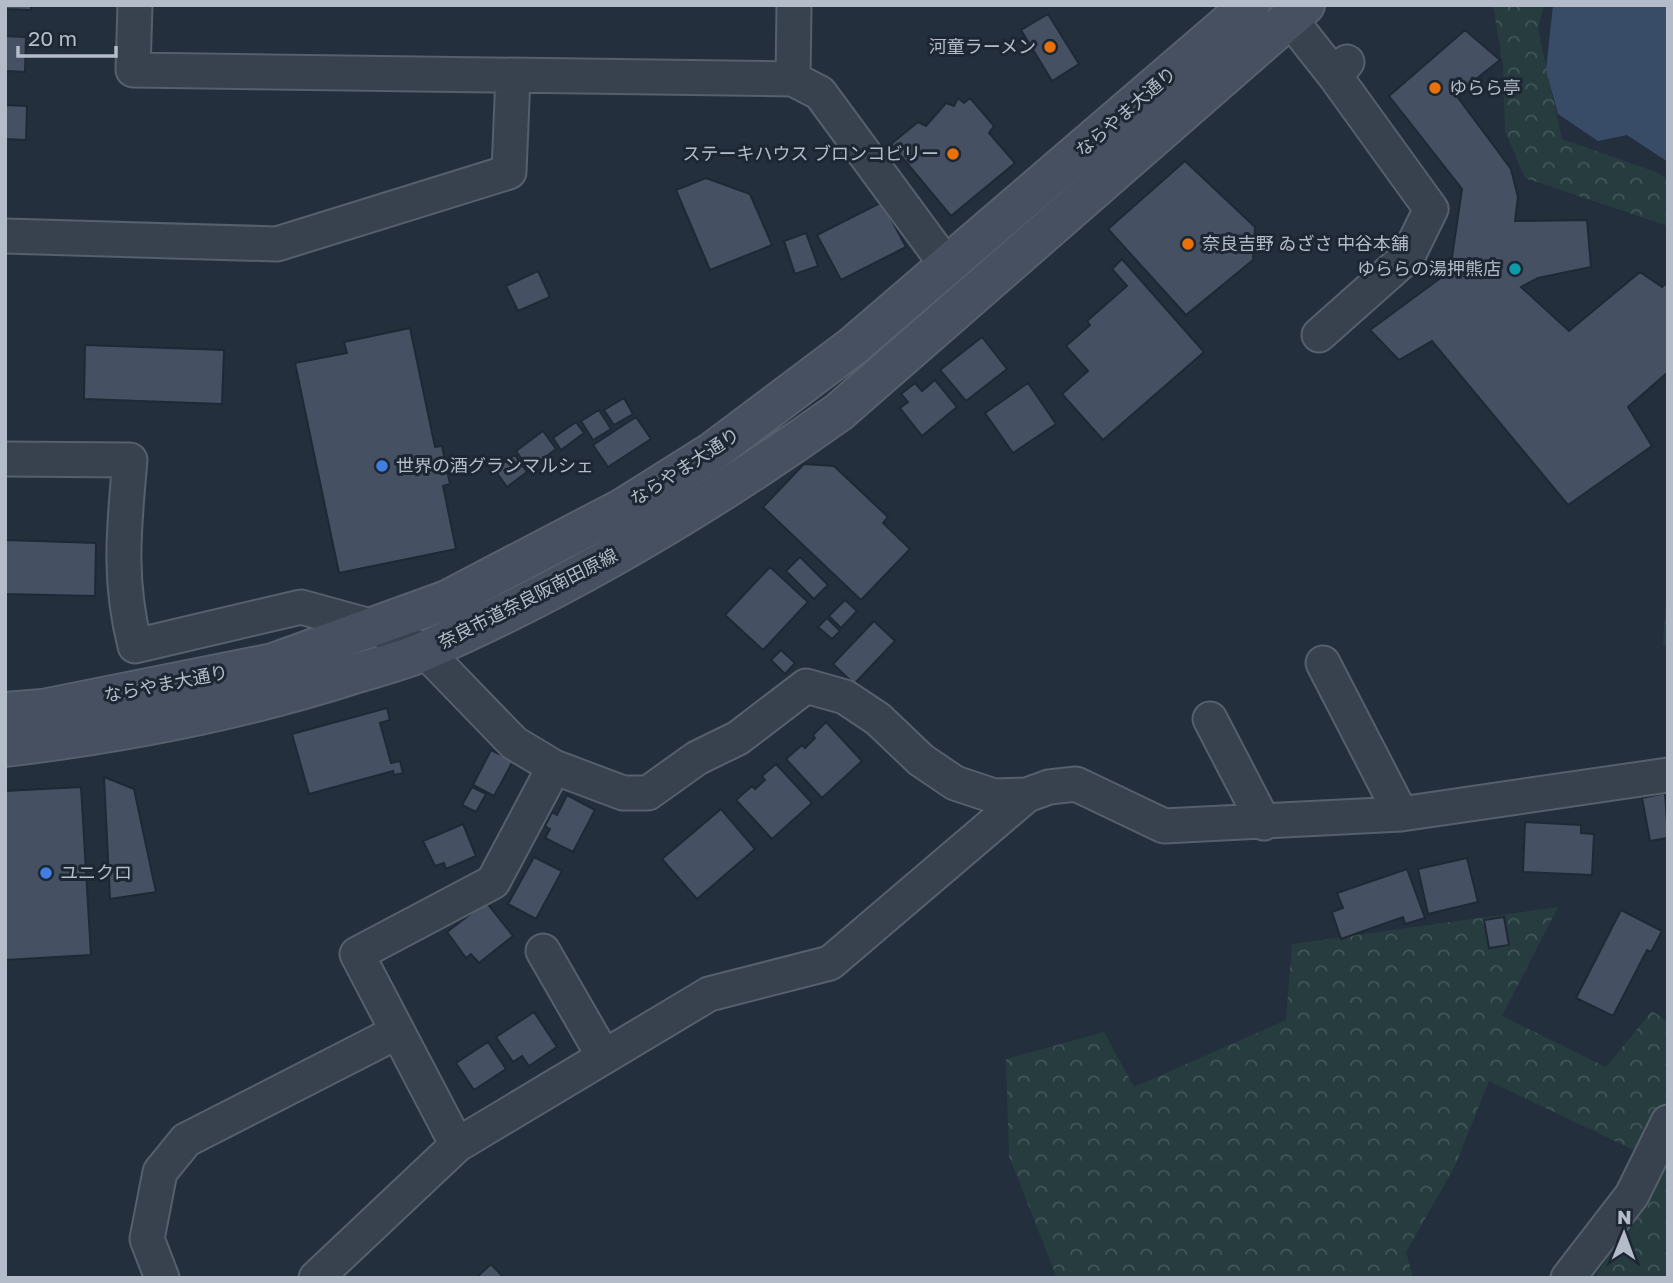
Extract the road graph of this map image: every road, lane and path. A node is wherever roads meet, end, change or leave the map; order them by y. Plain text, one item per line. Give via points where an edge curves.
1 (135, 5) edge
2 (794, 5) edge
3 (1250, 5) edge
4 (1298, 12) edge
5 (513, 76) junction
6 (793, 79) junction
7 (5, 236) edge
8 (948, 267) junction
9 (978, 293) joint
10 (1319, 335) dead end
11 (5, 459) edge
12 (374, 626) junction
13 (425, 651) junction
14 (1323, 663) dead end
15 (5, 712) edge
16 (1210, 719) dead end
17 (5, 747) edge
18 (554, 767) junction
19 (1668, 775) edge
20 (1027, 795) junction
21 (1401, 814) junction
22 (1264, 823) junction
23 (543, 951) dead end
24 (397, 1032) junction
25 (604, 1057) junction
26 (1668, 1122) edge
27 (457, 1144) junction
28 (162, 1278) edge
29 (316, 1278) edge
30 (1568, 1278) edge

1 - 5 street via 133,70
2 - 6 street
3 - 8 street, ならやま大通り
4 - 9 street, ならやま大通り
4 - 10 street via 1341,69 1431,209 1408,256
5 - 6 street
5 - 7 street via 509,172 277,244
6 - 8 street via 820,93
8 - 12 street, ならやま大通り via 853,346 712,452 623,508 447,600
9 - 13 street, 奈良市道奈良阪南田原線 via 839,412 776,458 565,583
11 - 12 street via 131,460 122,567 135,646 301,607
12 - 13 street
12 - 15 street, ならやま大通り via 273,663 43,709
13 - 17 street, 奈良市道奈良阪南田原線 via 307,690 203,714 94,737
13 - 18 street via 514,743
14 - 21 street
16 - 22 street
18 - 20 street via 623,793 648,793 696,758 738,738 806,685 845,697 955,783 994,796
18 - 24 street via 493,882 357,954
19 - 21 street
20 - 22 street via 1076,784 1164,826
20 - 25 street via 830,963 709,994
21 - 22 street
23 - 25 street
24 - 27 street
24 - 28 street via 186,1140 160,1172 147,1239
25 - 27 street
26 - 30 street via 1632,1195
27 - 29 street

